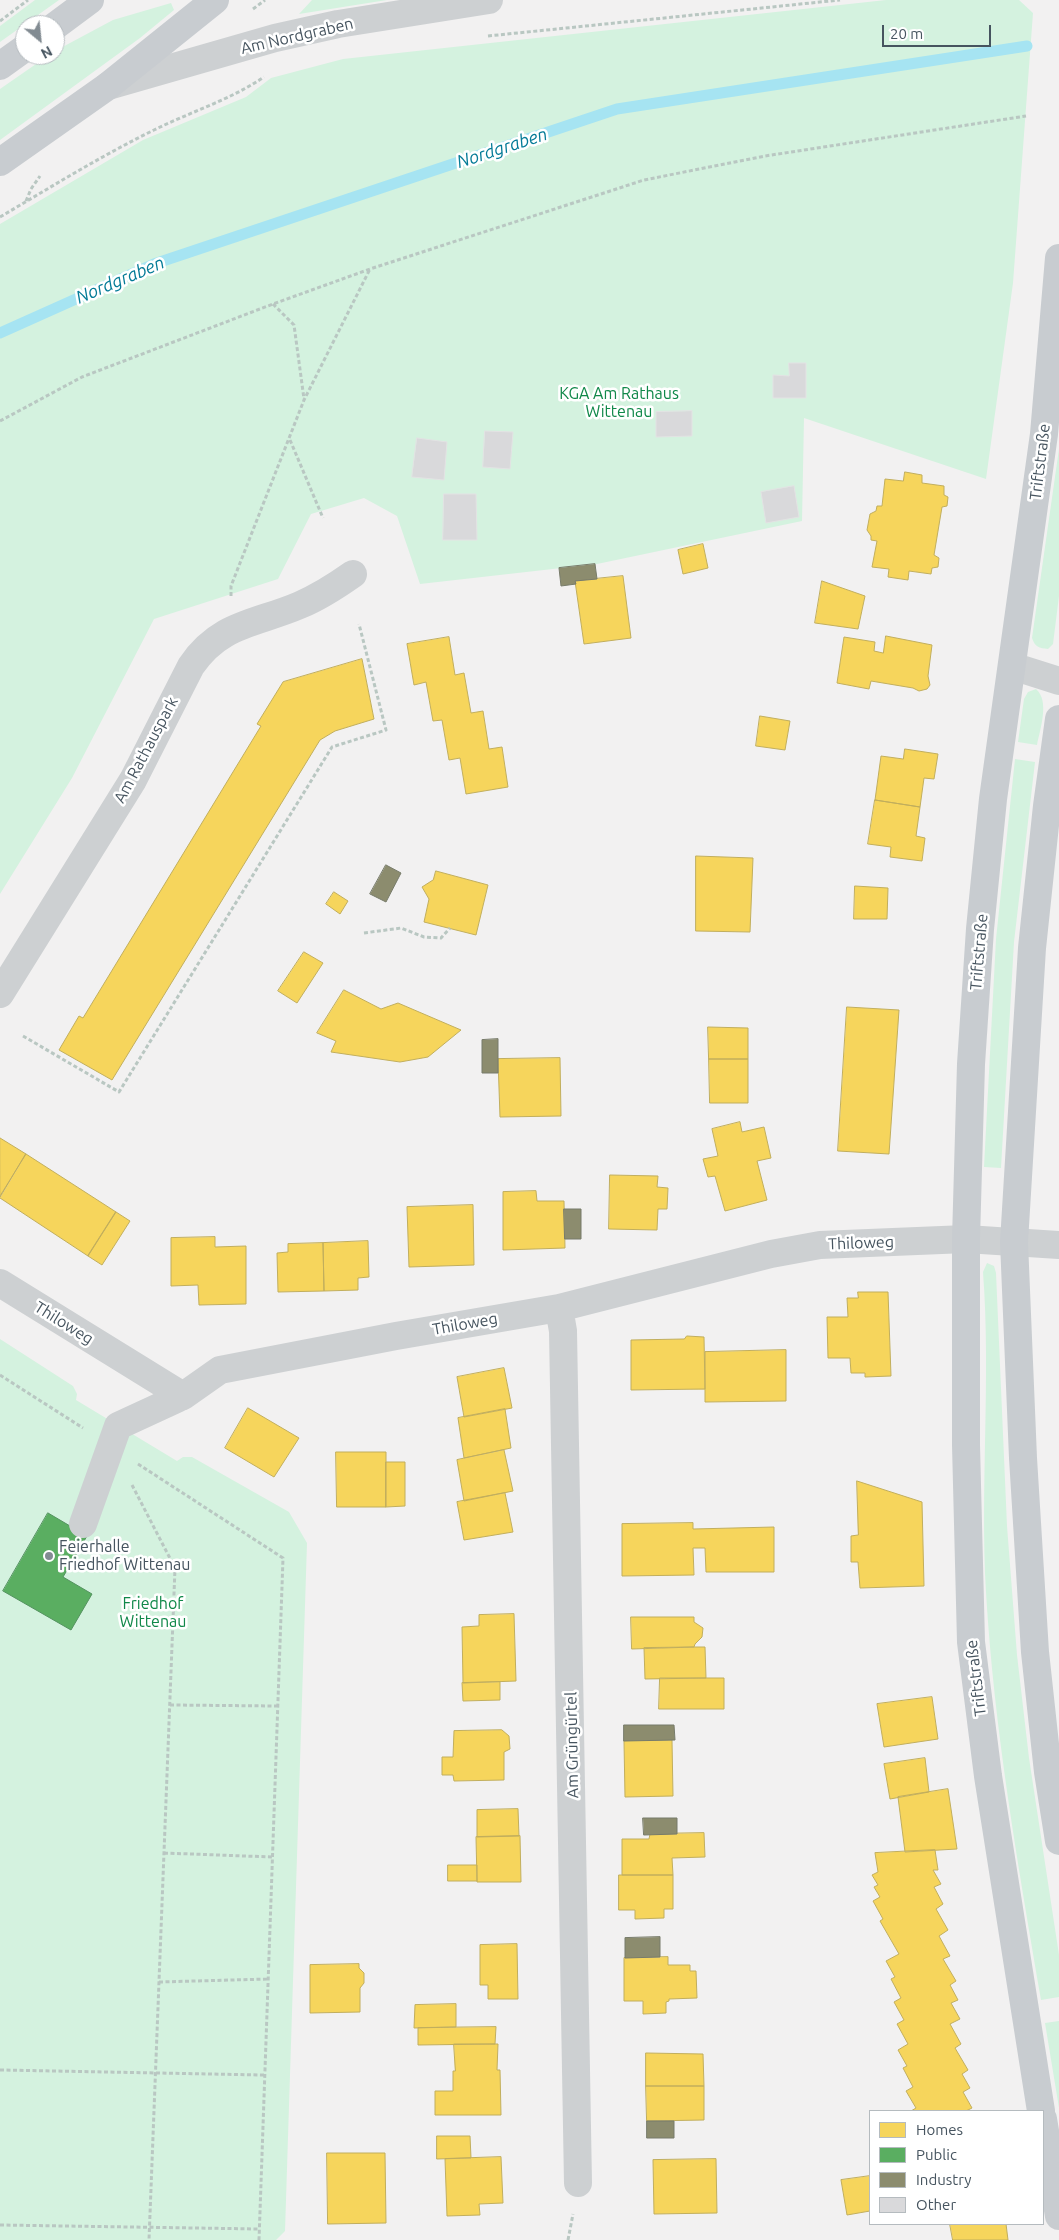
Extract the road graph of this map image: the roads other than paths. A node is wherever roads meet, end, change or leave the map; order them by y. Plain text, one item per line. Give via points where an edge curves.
1 (90, 0) edge
2 (215, 0) edge
3 (489, 0) edge
4 (65, 19) edge
5 (15, 55) edge
6 (0, 66) edge
7 (108, 86) junction
8 (0, 162) edge
9 (1059, 258) edge
10 (353, 574) dead end
11 (1012, 666) junction
12 (1059, 681) edge
13 (1059, 719) edge
14 (0, 994) edge
15 (966, 1240) junction
16 (1014, 1242) junction
17 (1059, 1245) edge
18 (0, 1282) edge
19 (559, 1308) junction
20 (183, 1396) junction
21 (83, 1524) dead end
22 (1059, 1841) edge
23 (1041, 2110) edge
24 (1044, 2125) edge
25 (578, 2183) dead end
26 (1059, 2216) edge

1 - 4 main road
2 - 7 main road, Am Nordgraben
3 - 7 street, Am Nordgraben via 338,24 275,38
5 - 6 main road
7 - 8 main road, Am Nordgraben
9 - 11 main road, Triftstraße via 1044,434
10 - 14 street, Am Rathauspark via 299,606 228,630 200,653 190,666 133,780
11 - 12 street
11 - 15 main road, Triftstraße via 980,929 971,1064
13 - 16 main road via 1032,948
15 - 16 street
15 - 19 street, Thiloweg via 820,1245 771,1254
15 - 23 main road, Triftstraße via 966,1445 971,1642 988,1776
16 - 17 street
16 - 22 main road via 1035,1652
18 - 20 street, Thiloweg
19 - 20 street, Thiloweg via 220,1370
19 - 25 street, Am Grüngürtel via 563,1331
20 - 21 street via 118,1426
24 - 26 main road

